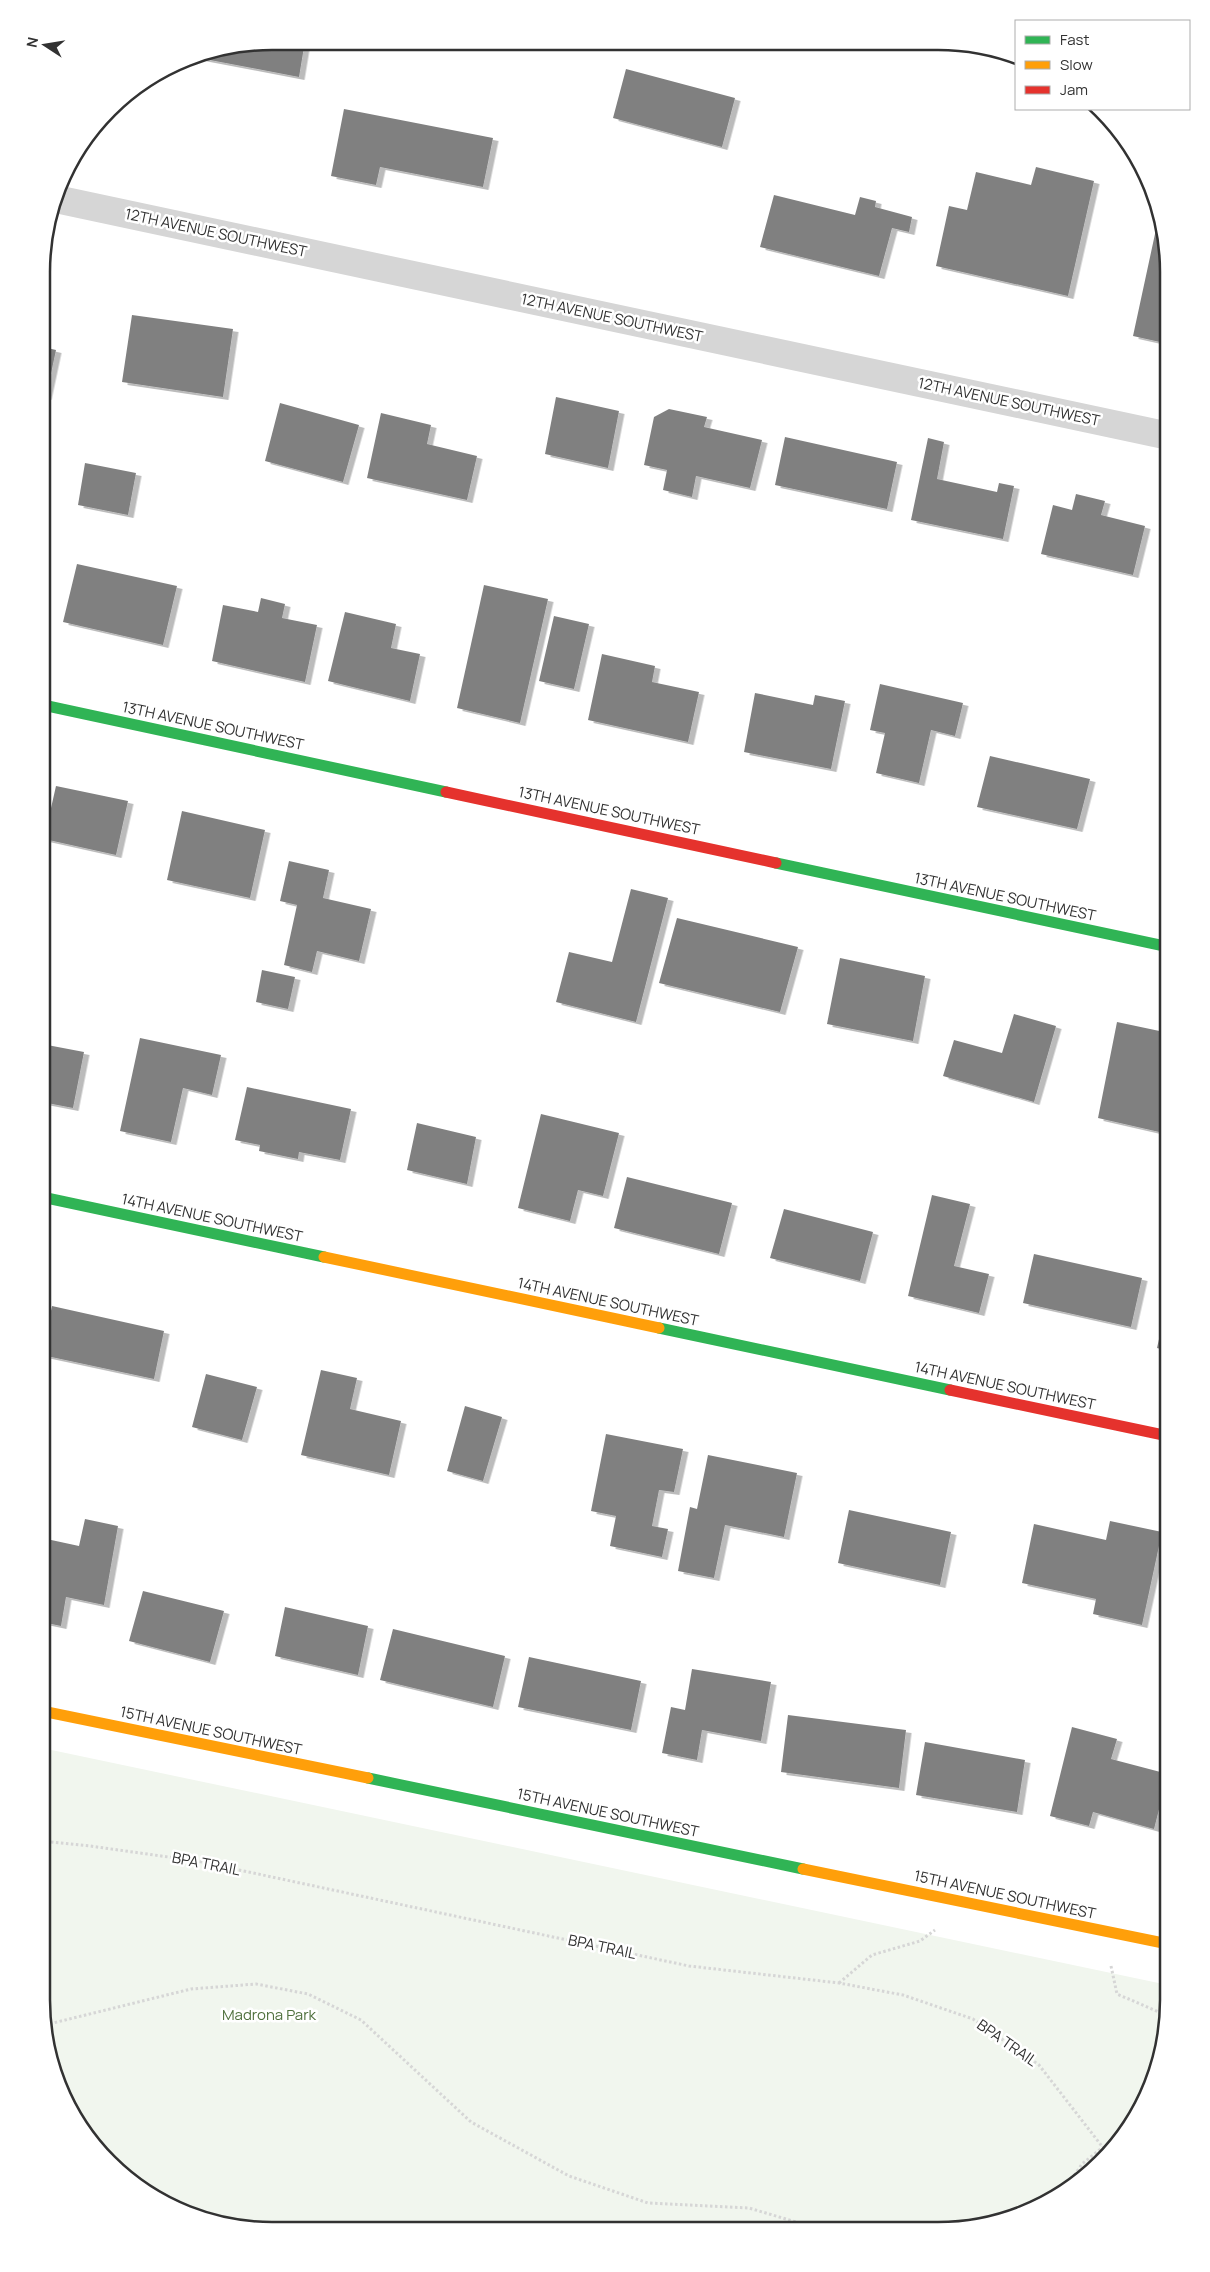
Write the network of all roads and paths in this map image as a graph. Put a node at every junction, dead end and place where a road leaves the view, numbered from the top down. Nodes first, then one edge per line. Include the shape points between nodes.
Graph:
1 (62, 200) edge
2 (1160, 434) edge
3 (50, 707) edge
4 (1160, 945) edge
5 (50, 1199) edge
6 (1160, 1434) edge
7 (50, 1713) edge
8 (50, 1842) edge
9 (968, 1903) junction
10 (1104, 1931) junction
11 (1160, 1942) edge
12 (839, 1983) junction
13 (1160, 2013) edge
14 (51, 2023) edge
15 (1103, 2147) joint
16 (1075, 2174) edge
17 (796, 2222) edge

1 - 2 street, 12TH AVENUE SOUTHWEST
3 - 4 street, 13TH AVENUE SOUTHWEST
5 - 6 street, 14TH AVENUE SOUTHWEST
7 - 9 street, 15TH AVENUE SOUTHWEST
8 - 12 path, BPA TRAIL via 197,1861 689,1966
9 - 10 street, 15TH AVENUE SOUTHWEST
9 - 12 path via 920,1941 872,1955
10 - 11 street, 15TH AVENUE SOUTHWEST
10 - 13 path via 1117,1994
12 - 15 path, BPA TRAIL via 903,1995 974,2020 1039,2065
14 - 17 path via 191,1989 256,1984 308,1994 361,2020 472,2122 569,2176 648,2203 748,2208
15 - 16 path via 1082,2164

